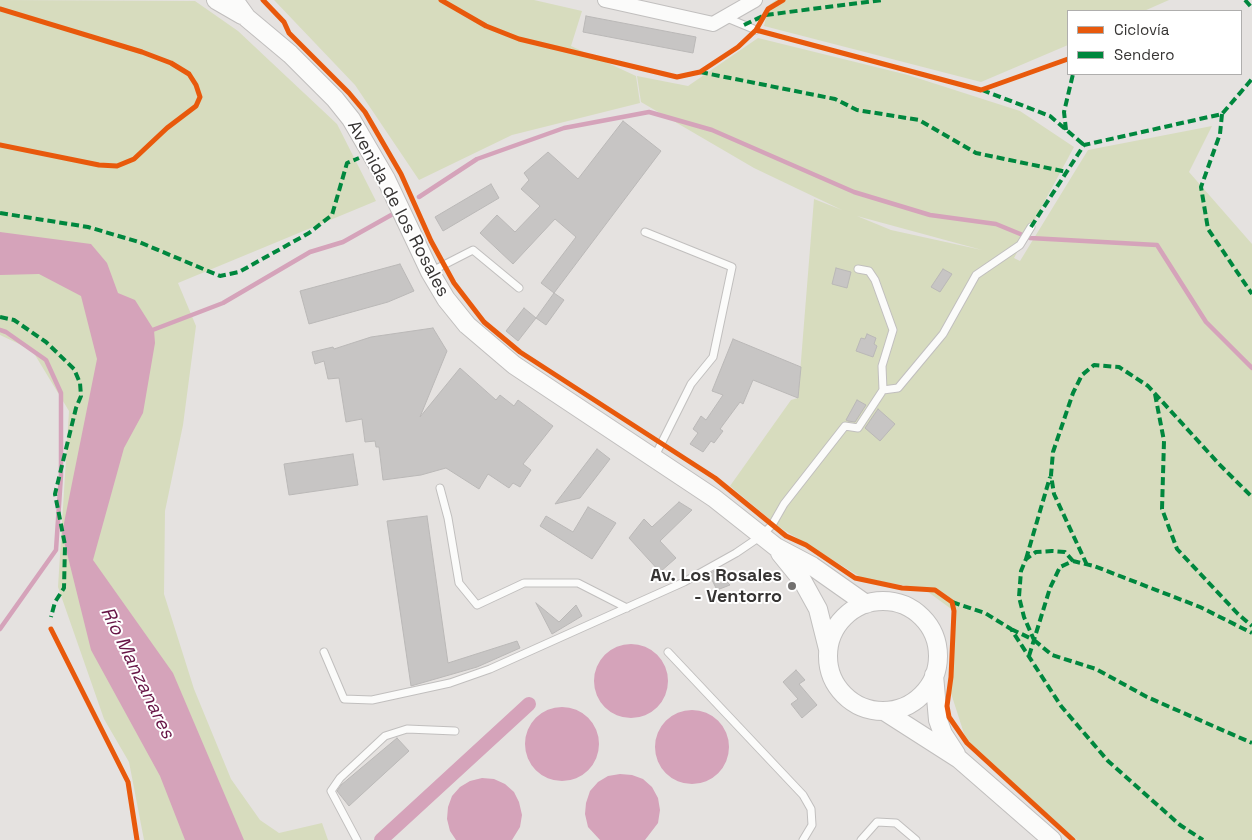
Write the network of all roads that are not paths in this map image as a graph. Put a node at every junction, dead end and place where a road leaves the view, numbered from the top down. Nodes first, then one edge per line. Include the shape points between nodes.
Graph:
1 (216, 0) edge
2 (234, 0) edge
3 (604, 0) edge
4 (755, 0) edge
5 (247, 18) junction
6 (727, 18) junction
7 (756, 30) dead end
8 (1032, 227) dead end
9 (645, 232) dead end
10 (858, 269) dead end
11 (430, 272) junction
12 (519, 288) dead end
13 (883, 390) junction
14 (654, 458) junction
15 (440, 488) dead end
16 (761, 536) junction
17 (776, 547) junction
18 (866, 604) junction
19 (627, 608) junction
20 (828, 650) junction
21 (324, 652) dead end
22 (668, 652) dead end
23 (934, 675) junction
24 (884, 711) junction
25 (455, 731) dead end
26 (960, 758) junction
27 (357, 840) edge
28 (803, 840) edge
29 (861, 840) edge
30 (916, 840) edge
31 (1052, 840) edge

1 - 5 street, Avenida de los Rosales
2 - 5 street, Avenida de los Rosales
3 - 6 street via 713,24
4 - 6 street
5 - 11 street, Avenida de los Rosales via 290,54 351,119 386,179
6 - 7 lane
8 - 13 lane via 1020,245 976,275 943,334 898,388
9 - 14 lane via 732,267 713,357 690,384
10 - 13 lane via 869,271 875,280 893,330 882,366
11 - 12 lane via 473,250
11 - 14 street, Avenida de los Rosales via 467,325 489,345
13 - 16 lane via 858,428 845,426
14 - 16 street, Avenida de los Rosales via 714,498
15 - 19 lane via 459,583 477,605 524,583 578,583
16 - 17 street, Avenida de los Rosales
16 - 19 lane via 684,582
17 - 18 street, Avenida de los Rosales via 812,566
17 - 20 street, Avenida de los Rosales via 802,580 818,609
18 - 20 street via 852,610 840,621
18 - 23 street via 884,601 901,604 916,612 936,641 938,658
19 - 21 lane via 482,672 450,683 372,700 344,699
20 - 24 street via 829,668 836,685 849,699 866,708
22 - 28 lane via 803,796 811,810 812,825
23 - 24 street via 915,701
23 - 26 street via 938,720 943,734
24 - 26 street
25 - 27 lane via 407,729 385,736 340,778 331,791
26 - 31 street
29 - 30 lane via 877,822 896,823

